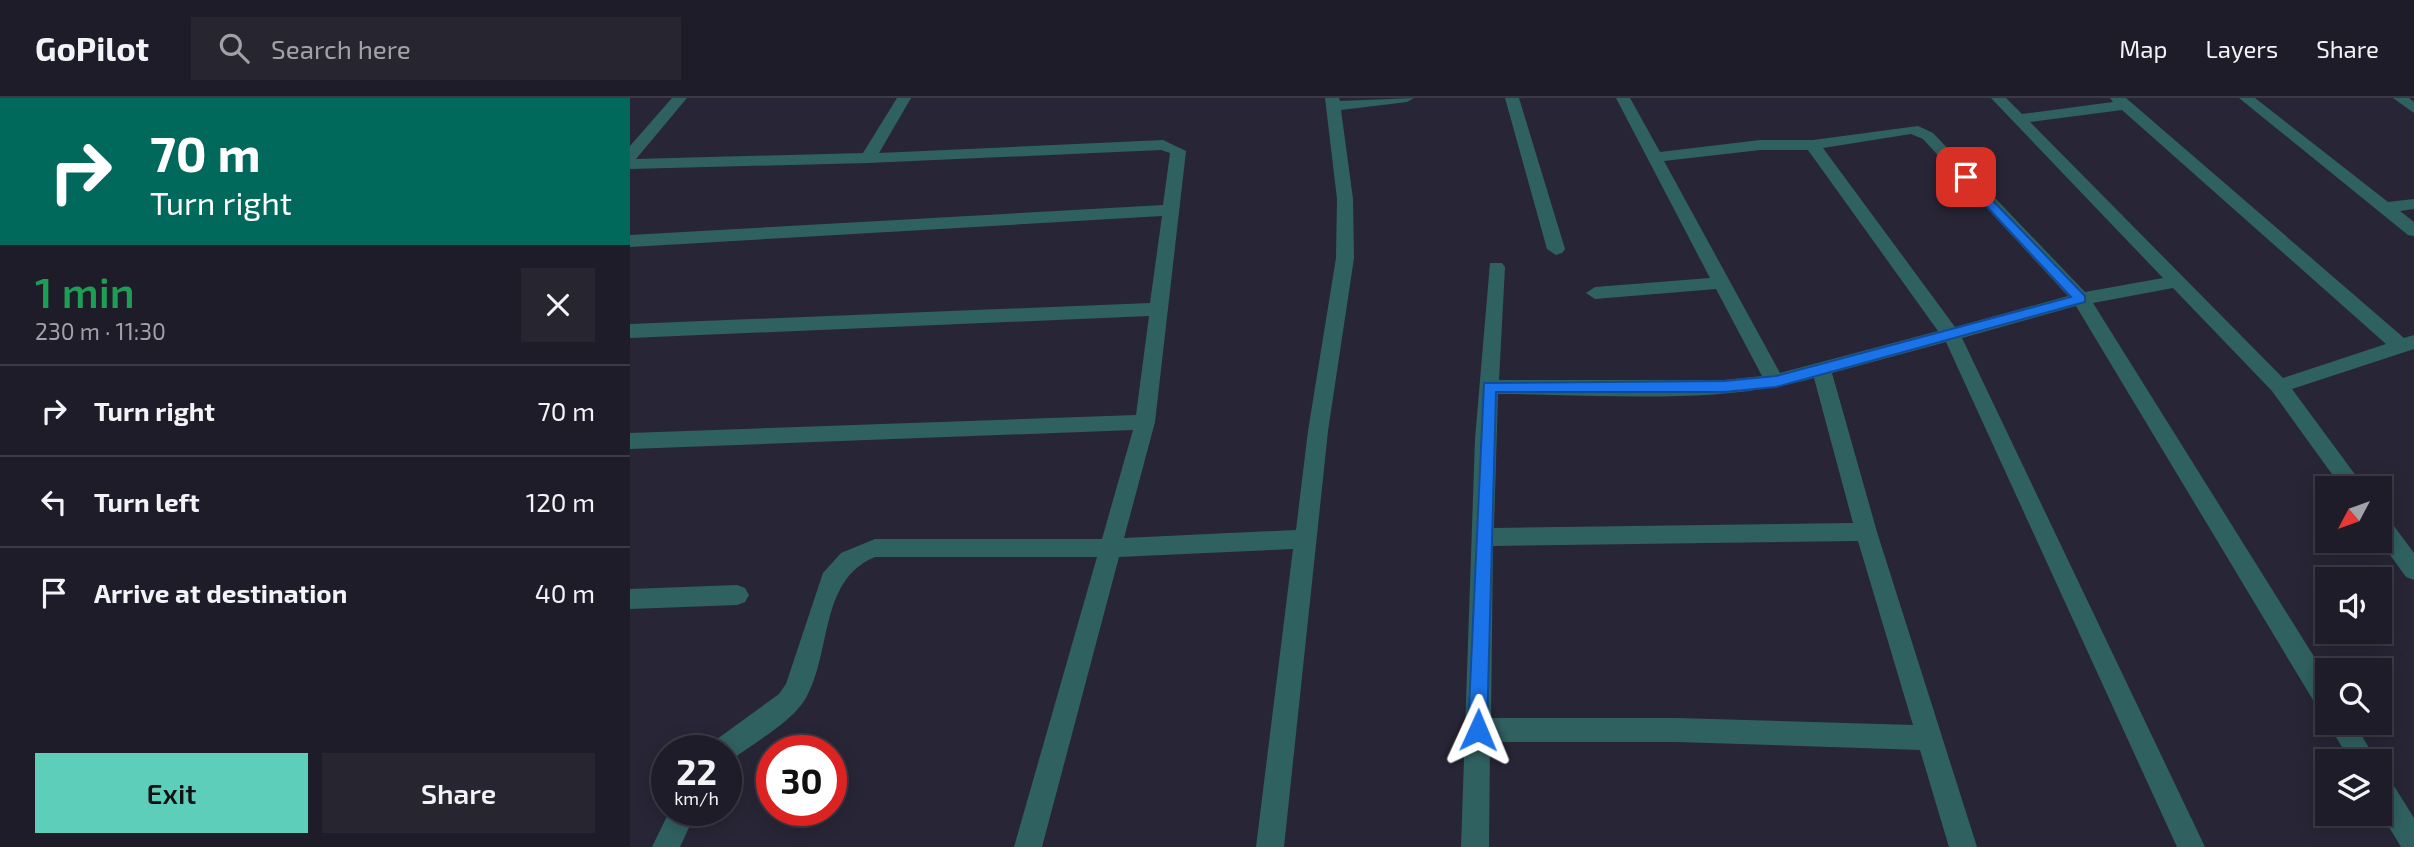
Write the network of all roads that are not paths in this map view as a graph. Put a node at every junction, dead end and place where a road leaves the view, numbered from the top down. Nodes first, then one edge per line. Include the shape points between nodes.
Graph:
1 (680, 98) edge
2 (904, 98) edge
3 (1407, 98) edge
4 (1512, 98) edge
5 (1623, 98) edge
6 (1998, 98) edge
7 (2246, 98) edge
8 (2400, 98) edge
9 (1332, 102) edge
10 (2121, 102) edge
11 (2414, 109) edge
12 (2018, 119) junction
13 (1813, 145) junction
14 (630, 156) edge
15 (1655, 157) junction
16 (868, 158) junction
17 (630, 164) edge
18 (2414, 205) edge
19 (2385, 208) junction
20 (1171, 210) junction
21 (2414, 231) edge
22 (630, 241) edge
23 (1556, 249) dead end
24 (1496, 267) dead end
25 (2177, 281) junction
26 (1722, 283) junction
27 (1595, 293) dead end
28 (2081, 299) junction
29 (1161, 309) junction
30 (630, 331) edge
31 (1952, 336) junction
32 (2407, 343) edge
33 (1822, 371) junction
34 (1776, 382) junction
35 (2279, 386) junction
36 (1489, 387) junction
37 (1145, 422) junction
38 (630, 441) edge
39 (2345, 476) edge
40 (1866, 532) junction
41 (1483, 537) junction
42 (1306, 539) junction
43 (2392, 540) edge
44 (1112, 548) junction
45 (2414, 570) edge
46 (737, 595) dead end
47 (630, 599) edge
48 (2315, 681) edge
49 (1478, 730) junction
50 (742, 736) edge
51 (1932, 738) junction
52 (2392, 807) edge
53 (676, 826) edge
54 (2414, 843) edge
55 (666, 847) edge
56 (1028, 847) edge
57 (1270, 847) edge
58 (1475, 847) edge
59 (1964, 847) edge
60 (2191, 847) edge

1 - 14 street
2 - 16 street
3 - 9 street
4 - 23 street
5 - 15 street
6 - 12 street
7 - 19 street
8 - 11 street
9 - 42 street via 1347,229
10 - 12 street
10 - 32 street
12 - 25 street
13 - 15 street via 1750,146
13 - 28 street via 1921,131
13 - 31 street
15 - 26 street
16 - 17 street
16 - 20 street via 1163,145 1178,151
18 - 19 street
19 - 21 street
20 - 22 street
20 - 29 street
24 - 36 street
25 - 28 street
25 - 35 street
26 - 27 street
26 - 34 street
28 - 31 street
28 - 48 street
29 - 30 street
29 - 37 street
31 - 33 street
31 - 60 street
32 - 35 street
33 - 34 street
33 - 40 street
34 - 36 street via 1724,387
35 - 39 street
36 - 41 street
37 - 38 street
37 - 44 street
40 - 41 street
40 - 51 street
41 - 49 street
42 - 44 street
42 - 57 street
43 - 45 street
44 - 50 street via 874,548 856,555 840,565 831,580 797,690
44 - 56 street
46 - 47 street
49 - 51 street via 1678,730
49 - 58 street
51 - 59 street
52 - 54 street
53 - 55 street

